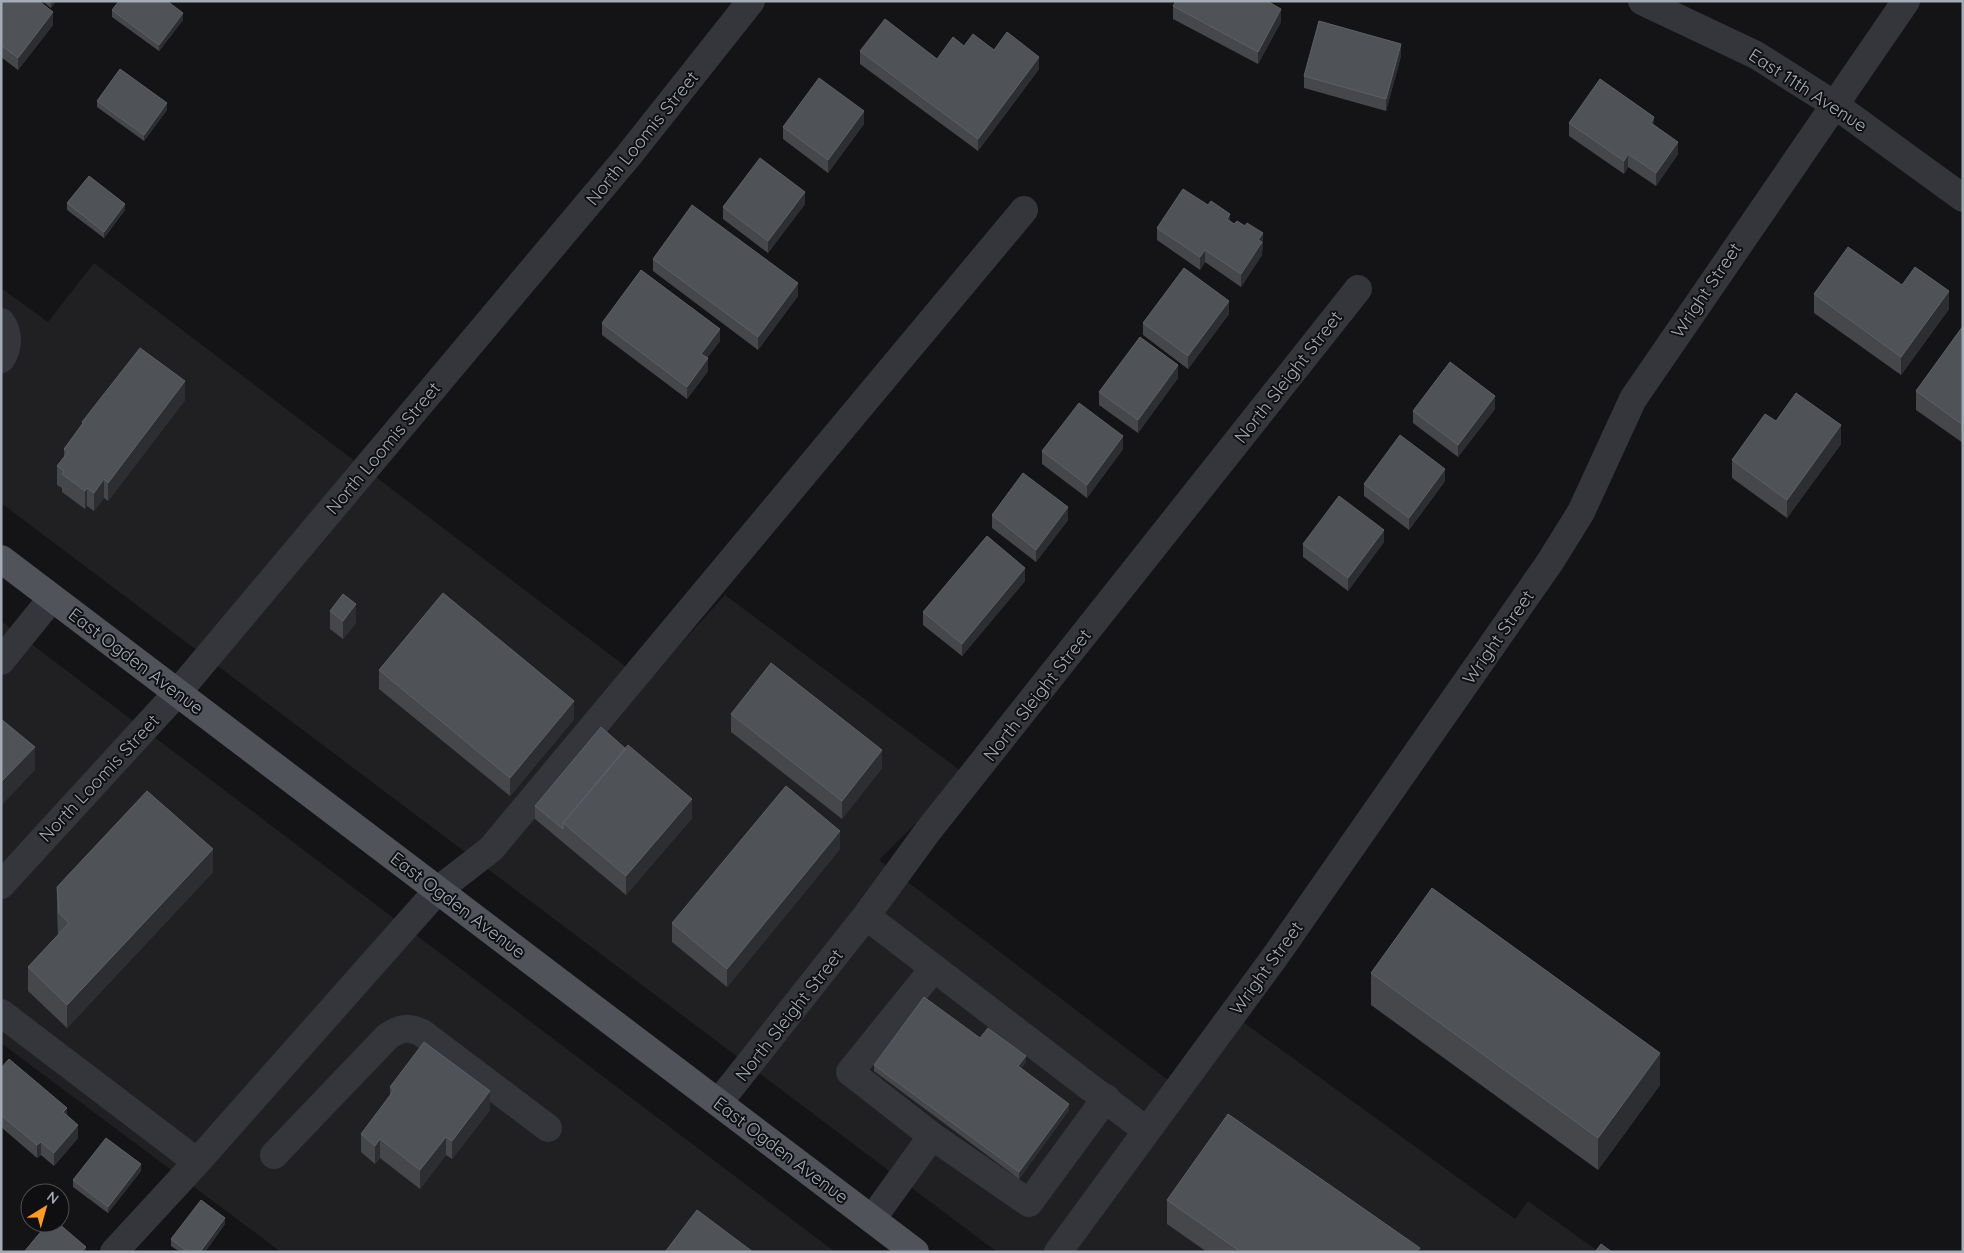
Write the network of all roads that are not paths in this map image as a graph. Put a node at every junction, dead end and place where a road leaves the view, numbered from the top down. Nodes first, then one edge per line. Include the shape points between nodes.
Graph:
1 (751, 1) edge
2 (1642, 1) edge
3 (1906, 1) edge
4 (1835, 105) junction
5 (1963, 198) edge
6 (1024, 210) dead end
7 (1358, 290) dead end
8 (1, 322) edge
9 (1, 358) edge
10 (1, 559) edge
11 (52, 598) junction
12 (1, 661) edge
13 (178, 692) junction
14 (1, 885) edge
15 (438, 890) junction
16 (866, 916) junction
17 (934, 968) junction
18 (1, 1013) edge
19 (1106, 1098) junction
20 (719, 1102) junction
21 (548, 1128) dead end
22 (1147, 1131) junction
23 (932, 1136) junction
24 (274, 1155) dead end
25 (197, 1162) junction
26 (872, 1219) junction
27 (114, 1252) edge
28 (915, 1252) edge
29 (1058, 1252) edge

1 - 13 street, North Loomis Street via 629,155
2 - 4 street, East 11th Avenue via 1756,54
3 - 4 street, Wright Street
4 - 5 street, East 11th Avenue
4 - 22 street, Wright Street via 1633,398 1581,512 1550,562 1274,958
6 - 15 street via 492,849
7 - 16 street, North Sleight Street via 928,831
8 - 9 street via 6,328 7,342
10 - 11 main road, East Ogden Avenue
11 - 12 street
11 - 13 main road, East Ogden Avenue
13 - 14 street, North Loomis Street
13 - 15 main road, East Ogden Avenue
15 - 20 main road, East Ogden Avenue
15 - 25 street
16 - 17 street
16 - 20 street, North Sleight Street
17 - 19 street
17 - 23 street via 850,1072
18 - 25 street
19 - 22 street
19 - 23 street via 1029,1203
20 - 26 main road, East Ogden Avenue
21 - 24 street via 422,1033 410,1028 397,1029
22 - 29 street, Wright Street
23 - 26 street
25 - 27 street
26 - 28 main road, East Ogden Avenue

